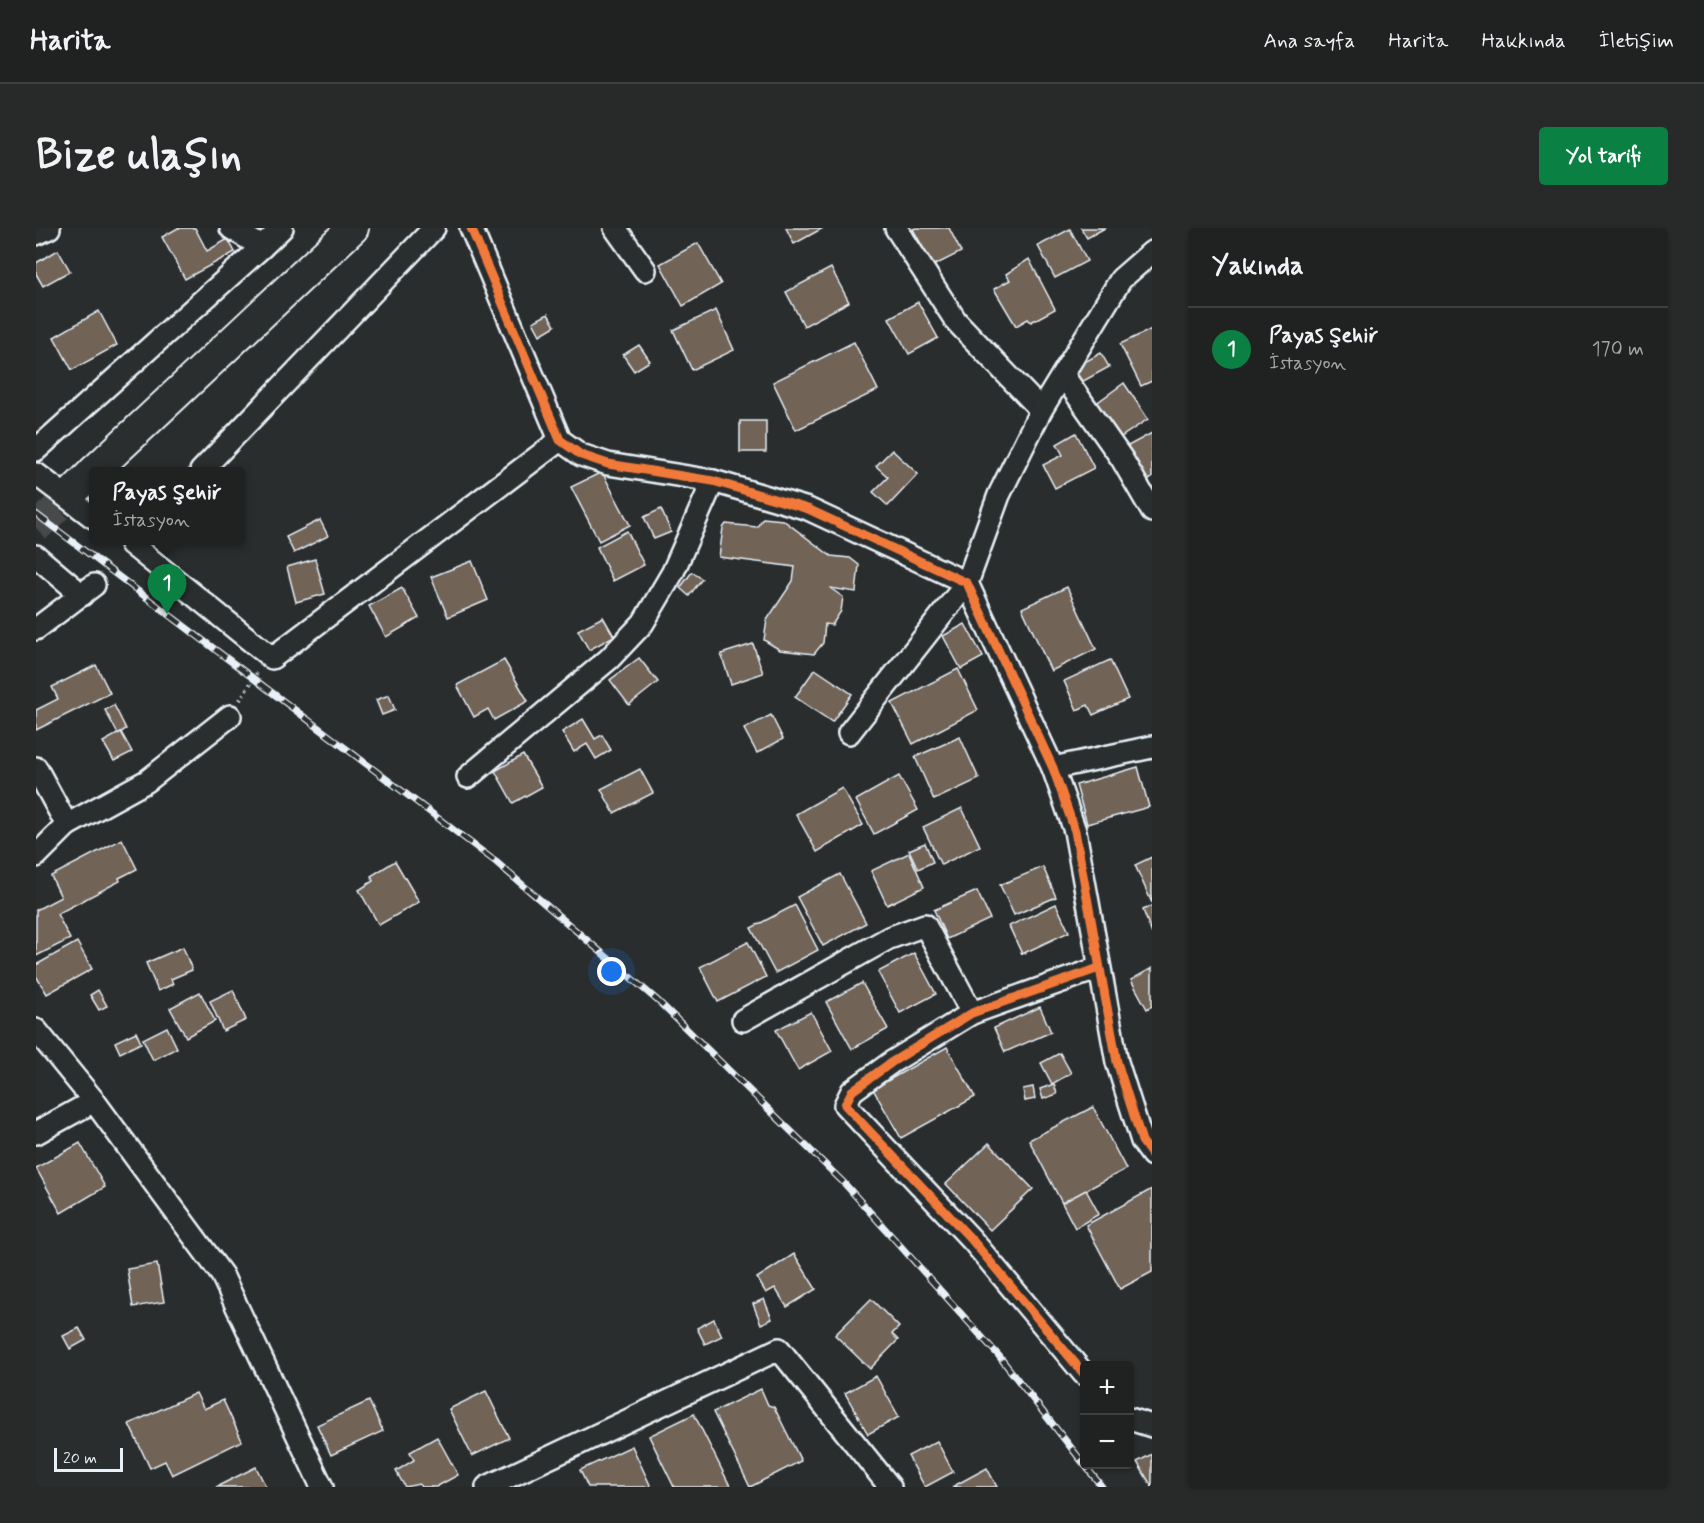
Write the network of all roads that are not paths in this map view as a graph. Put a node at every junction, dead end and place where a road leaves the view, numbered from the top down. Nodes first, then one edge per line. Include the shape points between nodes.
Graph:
1 (49, 228) edge
2 (231, 228) edge
3 (282, 228) edge
4 (353, 228) edge
5 (434, 228) edge
6 (471, 228) edge
7 (615, 228) edge
8 (896, 228) edge
9 (36, 234) edge
10 (261, 246) junction
11 (1152, 252) edge
12 (645, 270) dead end
13 (1063, 375) junction
14 (1041, 410) junction
15 (560, 440) junction
16 (36, 450) edge
17 (99, 467) edge
18 (205, 467) edge
19 (36, 474) edge
20 (713, 481) junction
21 (1152, 511) edge
22 (89, 513) edge
23 (135, 545) edge
24 (36, 556) edge
25 (967, 583) junction
26 (36, 630) edge
27 (230, 716) road end
28 (849, 733) dead end
29 (1152, 747) edge
30 (36, 768) edge
31 (1053, 768) junction
32 (468, 777) dead end
33 (67, 825) junction
34 (36, 856) edge
35 (1099, 968) junction
36 (972, 1013) junction
37 (743, 1020) dead end
38 (36, 1030) edge
39 (94, 1101) junction
40 (36, 1133) edge
41 (1152, 1155) edge
42 (1080, 1369) edge
43 (1134, 1420) edge
44 (1152, 1426) edge
45 (322, 1487) edge
46 (487, 1487) edge
47 (890, 1487) edge

1 - 9 street
2 - 10 street
3 - 10 street
4 - 17 main road
5 - 18 street
6 - 15 street
7 - 12 street
8 - 14 street via 956,321
10 - 16 street
11 - 13 street via 1121,279
13 - 14 street
13 - 21 street via 1122,459
14 - 25 street via 999,495
15 - 20 street via 581,455 608,464
15 - 23 street via 272,658
19 - 22 street
20 - 25 street via 808,509
20 - 32 street via 673,572 643,623 609,659
24 - 26 street via 88,590
25 - 28 street
25 - 31 street
27 - 33 street via 147,781
29 - 31 street
30 - 33 street
31 - 35 street via 1075,831
33 - 34 street
35 - 36 street
35 - 41 street via 1117,1062 1143,1141
36 - 37 street via 925,925 890,938
36 - 42 street via 892,1062 852,1091 845,1105 972,1240
38 - 39 street
39 - 40 street
39 - 45 street via 222,1275
43 - 44 street
46 - 47 street via 779,1349

